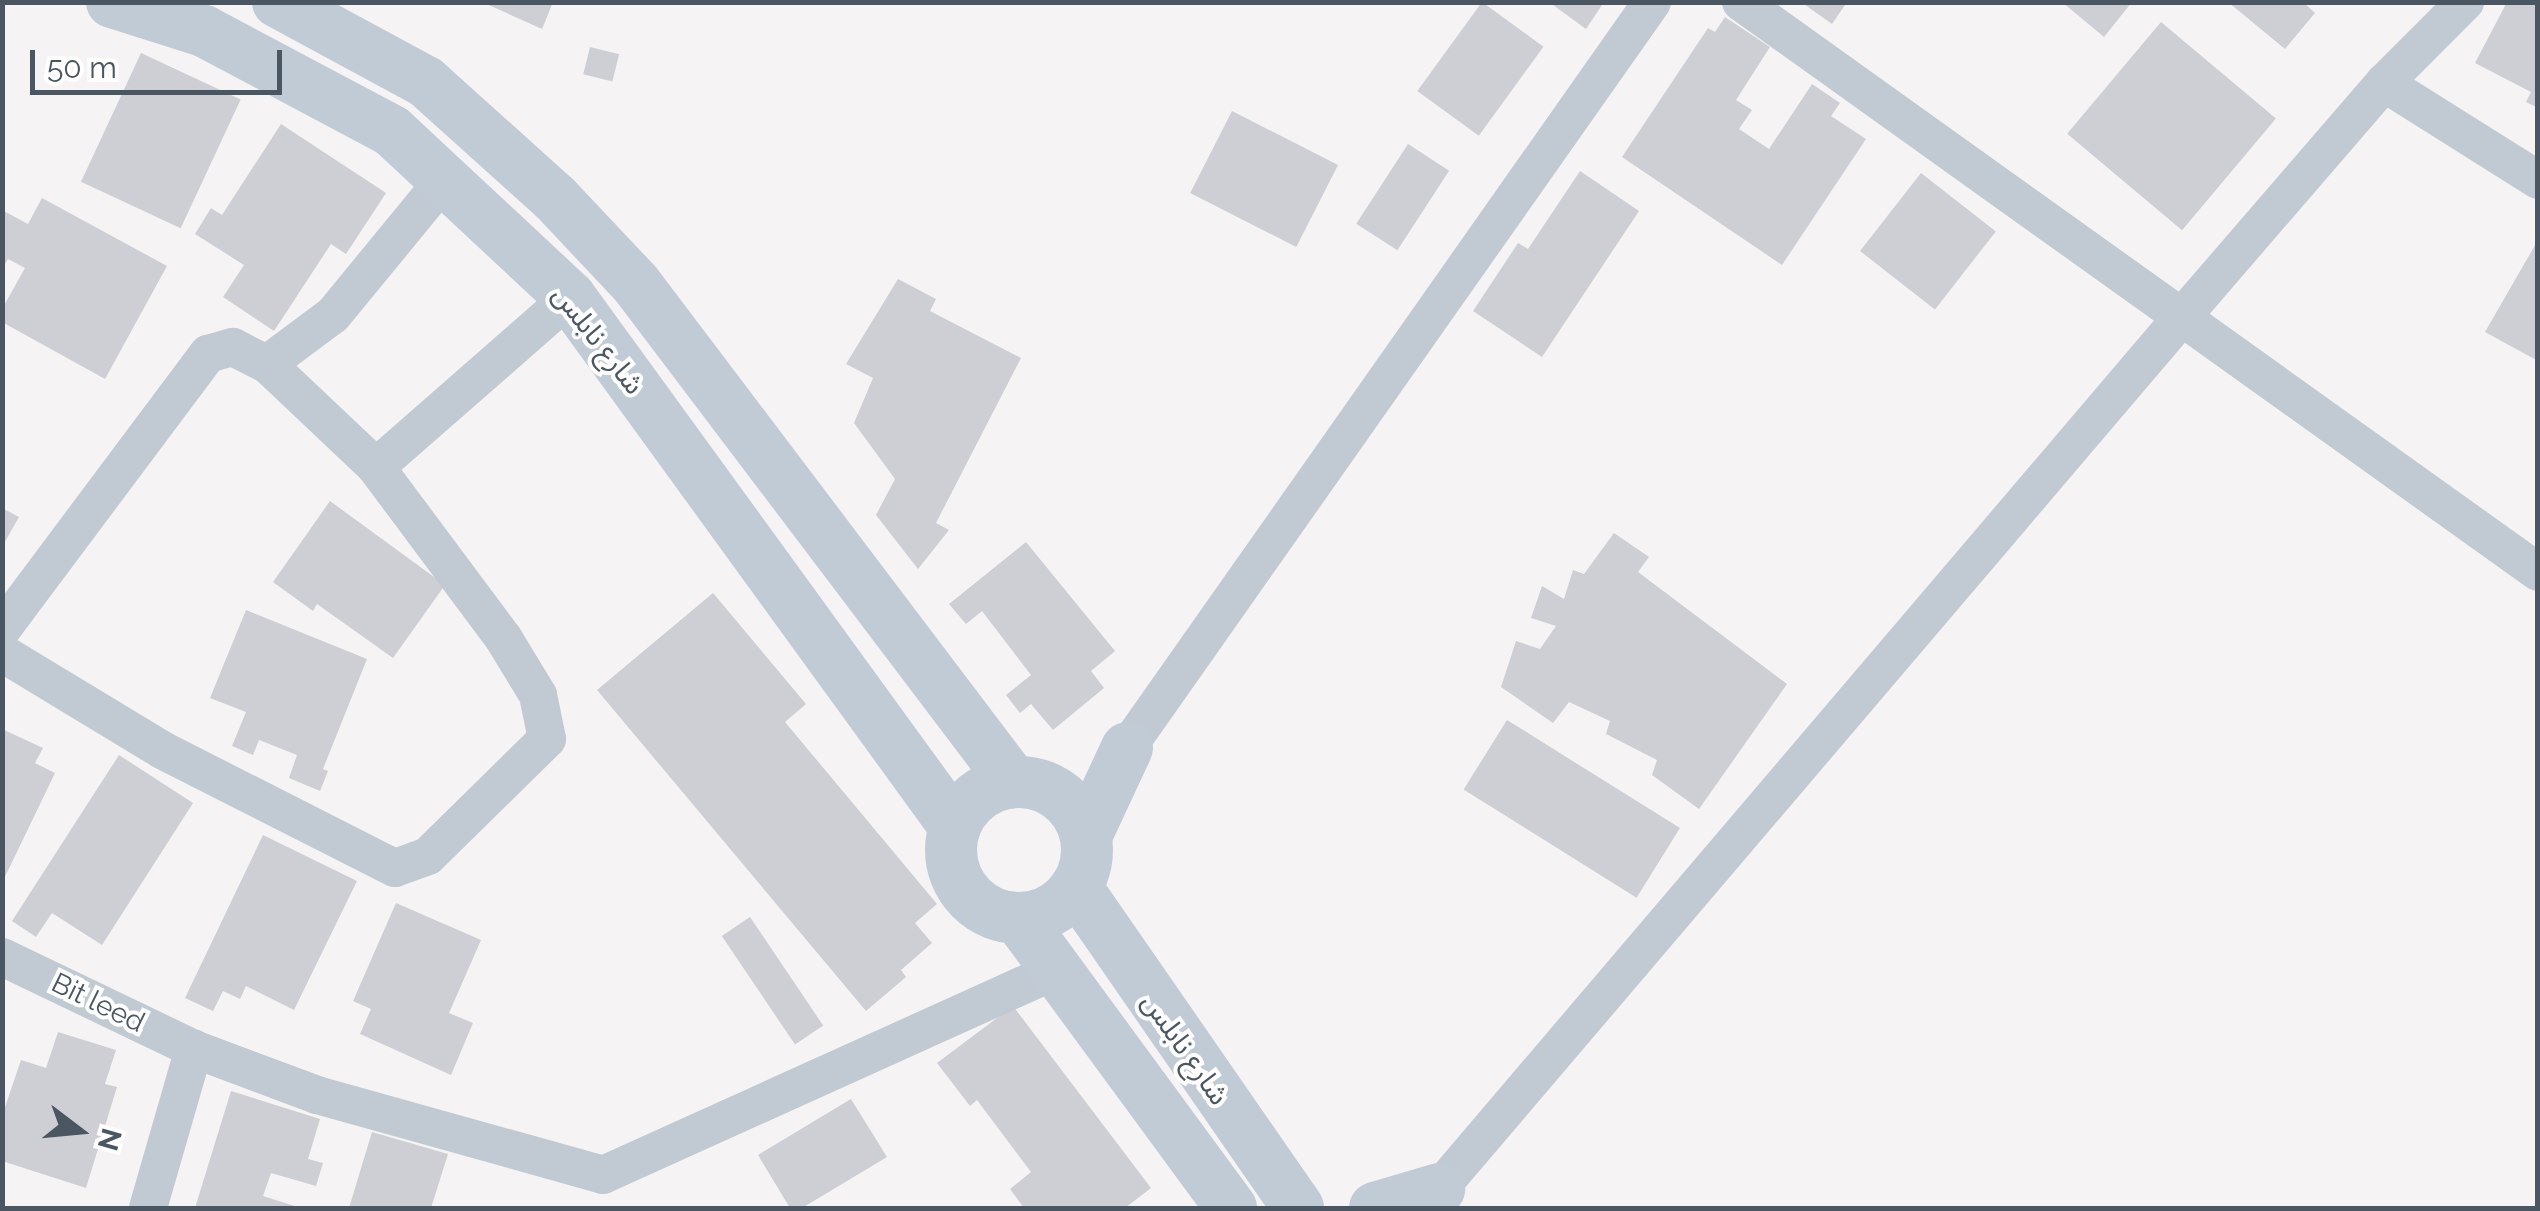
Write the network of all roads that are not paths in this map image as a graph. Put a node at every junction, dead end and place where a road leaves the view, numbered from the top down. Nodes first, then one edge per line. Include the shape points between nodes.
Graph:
1 (112, 2) edge
2 (278, 2) edge
3 (1652, 2) edge
4 (1740, 2) edge
5 (2465, 2) edge
6 (2384, 83) junction
7 (444, 180) junction
8 (2538, 180) edge
9 (570, 297) junction
10 (2180, 318) junction
11 (266, 364) junction
12 (376, 468) junction
13 (2538, 572) edge
14 (2, 629) edge
15 (2, 653) edge
16 (1127, 748) junction
17 (1028, 784) junction
18 (955, 827) junction
19 (1086, 836) junction
20 (1076, 887) junction
21 (1019, 918) junction
22 (2, 957) edge
23 (1060, 968) junction
24 (194, 1049) junction
25 (601, 1192) edge
26 (1435, 1199) edge
27 (1308, 1207) edge
28 (148, 1208) edge
29 (1231, 1208) edge
30 (1375, 1208) edge

1 - 7 main road, شارع نابلس via 204,30 392,131
2 - 17 main road via 426,82 555,198 636,284
3 - 16 street
4 - 10 street
5 - 6 street
6 - 8 street
6 - 10 street
7 - 9 main road, شارع نابلس
7 - 11 street via 333,316
9 - 12 street
9 - 18 main road, شارع نابلس
10 - 13 street
10 - 26 street
11 - 12 street
11 - 14 street via 233,347 208,354
12 - 15 street via 504,638 538,695 547,738 428,856 394,868 162,750
16 - 17 main road
16 - 19 main road
17 - 18 main road via 978,796
17 - 19 main road via 1070,806
18 - 21 main road via 951,848 963,890 997,915
19 - 20 main road
20 - 21 main road via 1052,910
20 - 27 main road, شارع نابلس
21 - 23 main road, شارع نابلس
22 - 24 street, Bit leed
23 - 25 street
23 - 29 main road, شارع نابلس
24 - 25 street, Bit leed
24 - 28 street
26 - 30 main road

